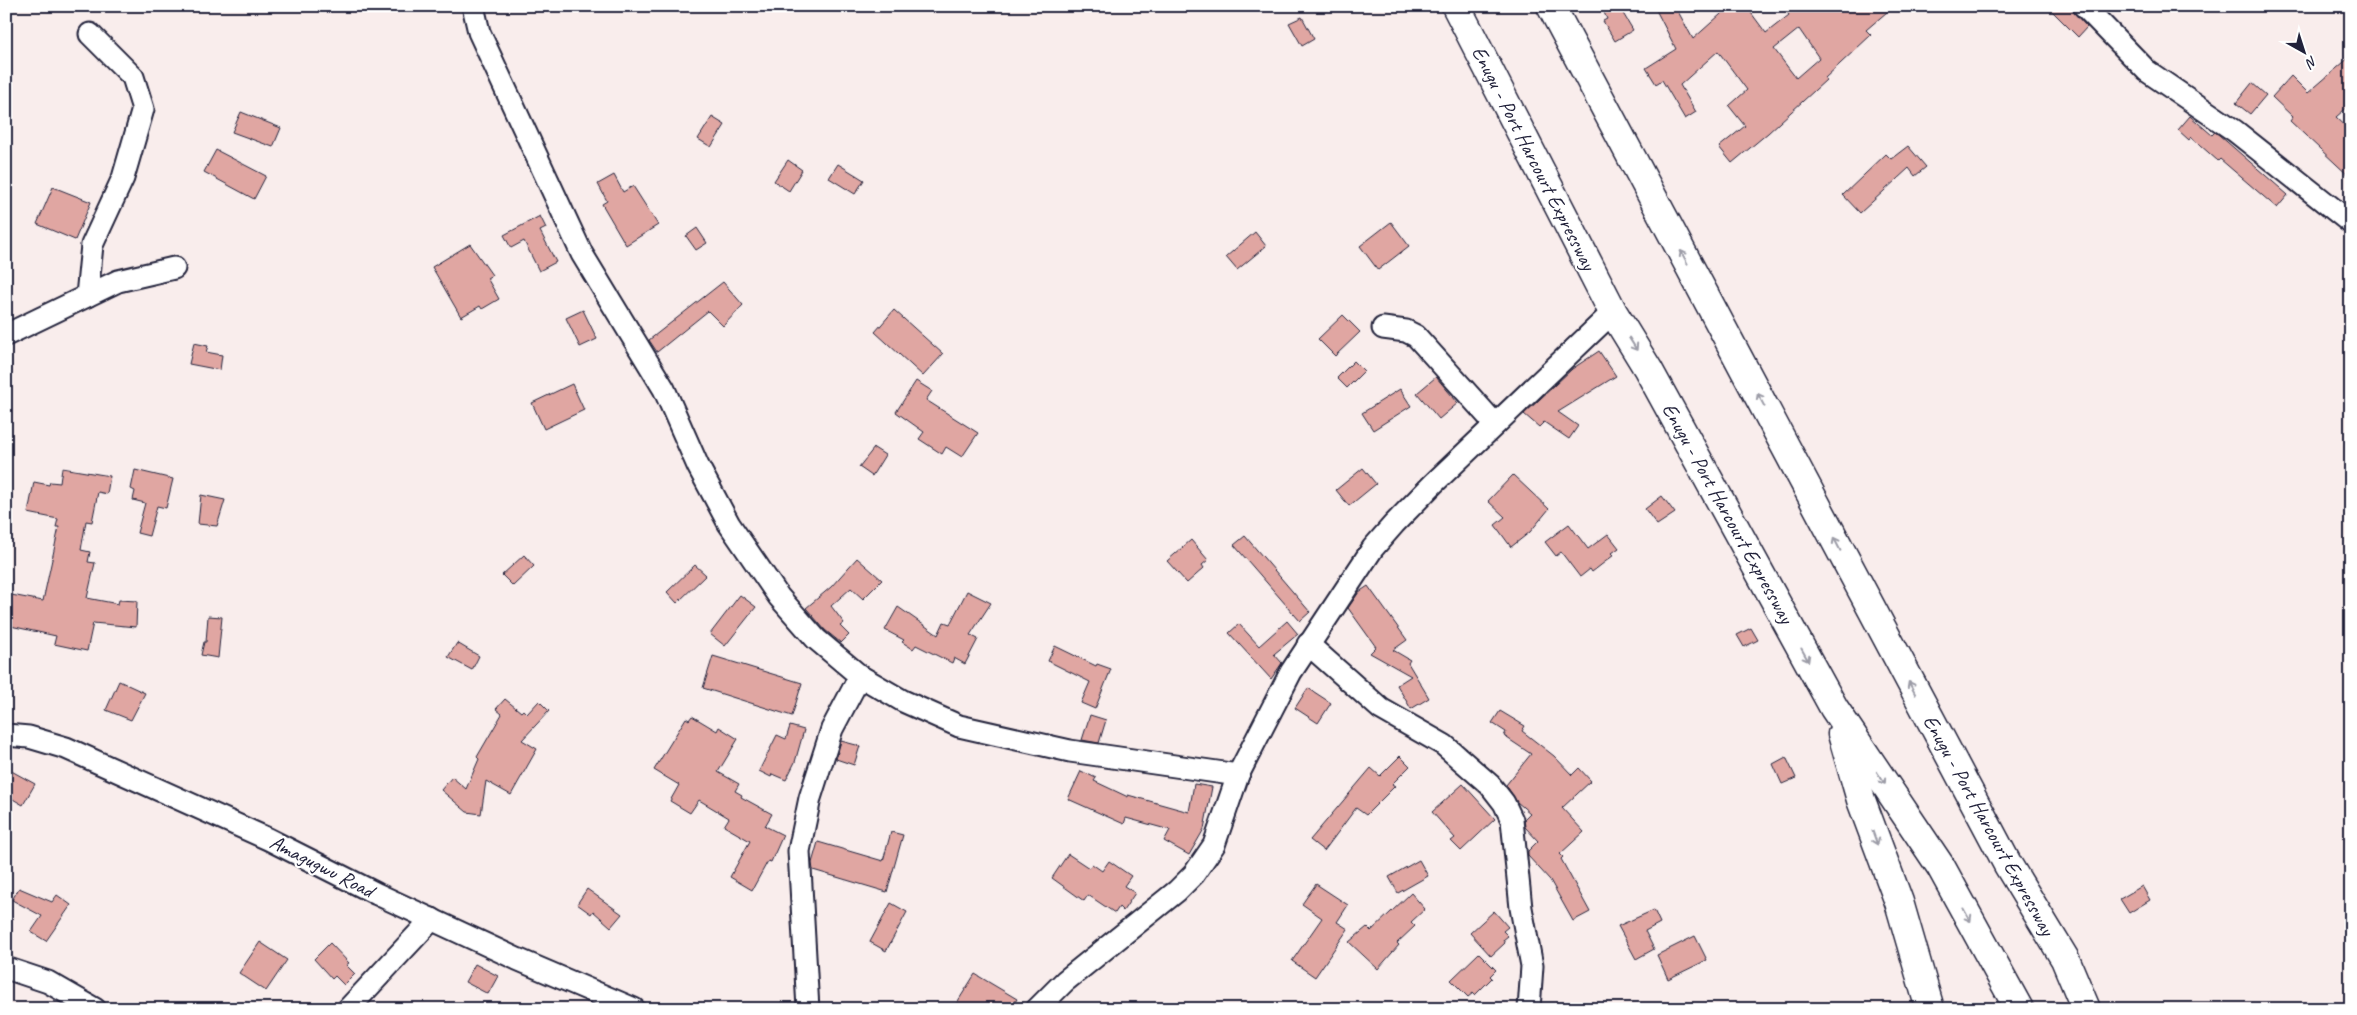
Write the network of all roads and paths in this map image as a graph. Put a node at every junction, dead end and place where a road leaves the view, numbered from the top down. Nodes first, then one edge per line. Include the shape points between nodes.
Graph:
1 (474, 6) edge
2 (1456, 6) edge
3 (1550, 6) edge
4 (2084, 6) edge
5 (90, 34) dead end
6 (2351, 223) edge
7 (174, 268) dead end
8 (87, 296) junction
9 (1613, 312) junction
10 (1383, 328) dead end
11 (6, 335) edge
12 (1495, 424) junction
13 (1308, 644) junction
14 (860, 676) junction
15 (1834, 708) junction
16 (6, 735) edge
17 (1238, 775) junction
18 (432, 919) junction
19 (2065, 959) junction
20 (6, 968) edge
21 (95, 1009) edge
22 (348, 1009) edge
23 (634, 1009) edge
24 (808, 1009) edge
25 (1037, 1009) edge
26 (1529, 1009) edge
27 (1930, 1009) edge
28 (2019, 1009) edge
29 (2086, 1009) edge
30 (2106, 1009) edge

1 - 14 street via 479,32 582,254 664,389 698,466 729,524 779,597 816,639
2 - 9 highway, Enugu - Port Harcourt Expressway
19 -> 3 highway, Enugu - Port Harcourt Expressway via 2008,865
4 - 6 street via 2147,71 2235,131
5 - 8 street via 133,77 143,109 123,178 92,245
7 - 8 street via 118,281
8 - 11 street
9 - 12 street
9 -> 15 highway, Enugu - Port Harcourt Expressway via 1648,369
10 - 12 street via 1416,336
12 - 13 street via 1389,530
13 - 17 street
13 - 26 street via 1381,709 1444,745 1490,785 1504,803 1512,820 1521,908 1532,966
14 - 17 street via 903,701 959,726 1070,751
14 - 24 street via 832,729 810,798 799,851
15 -> 27 highway via 1861,800 1899,902
15 -> 28 highway, Enugu - Port Harcourt Expressway via 1941,867
16 - 18 street, Amagugwu Road via 29,737 66,748 268,838
17 - 25 street via 1214,846 1194,874 1065,981
18 - 22 street
18 - 23 street, Amagugwu Road
19 - 29 highway, Enugu - Port Harcourt Expressway
19 - 30 highway
20 - 21 street via 48,982

